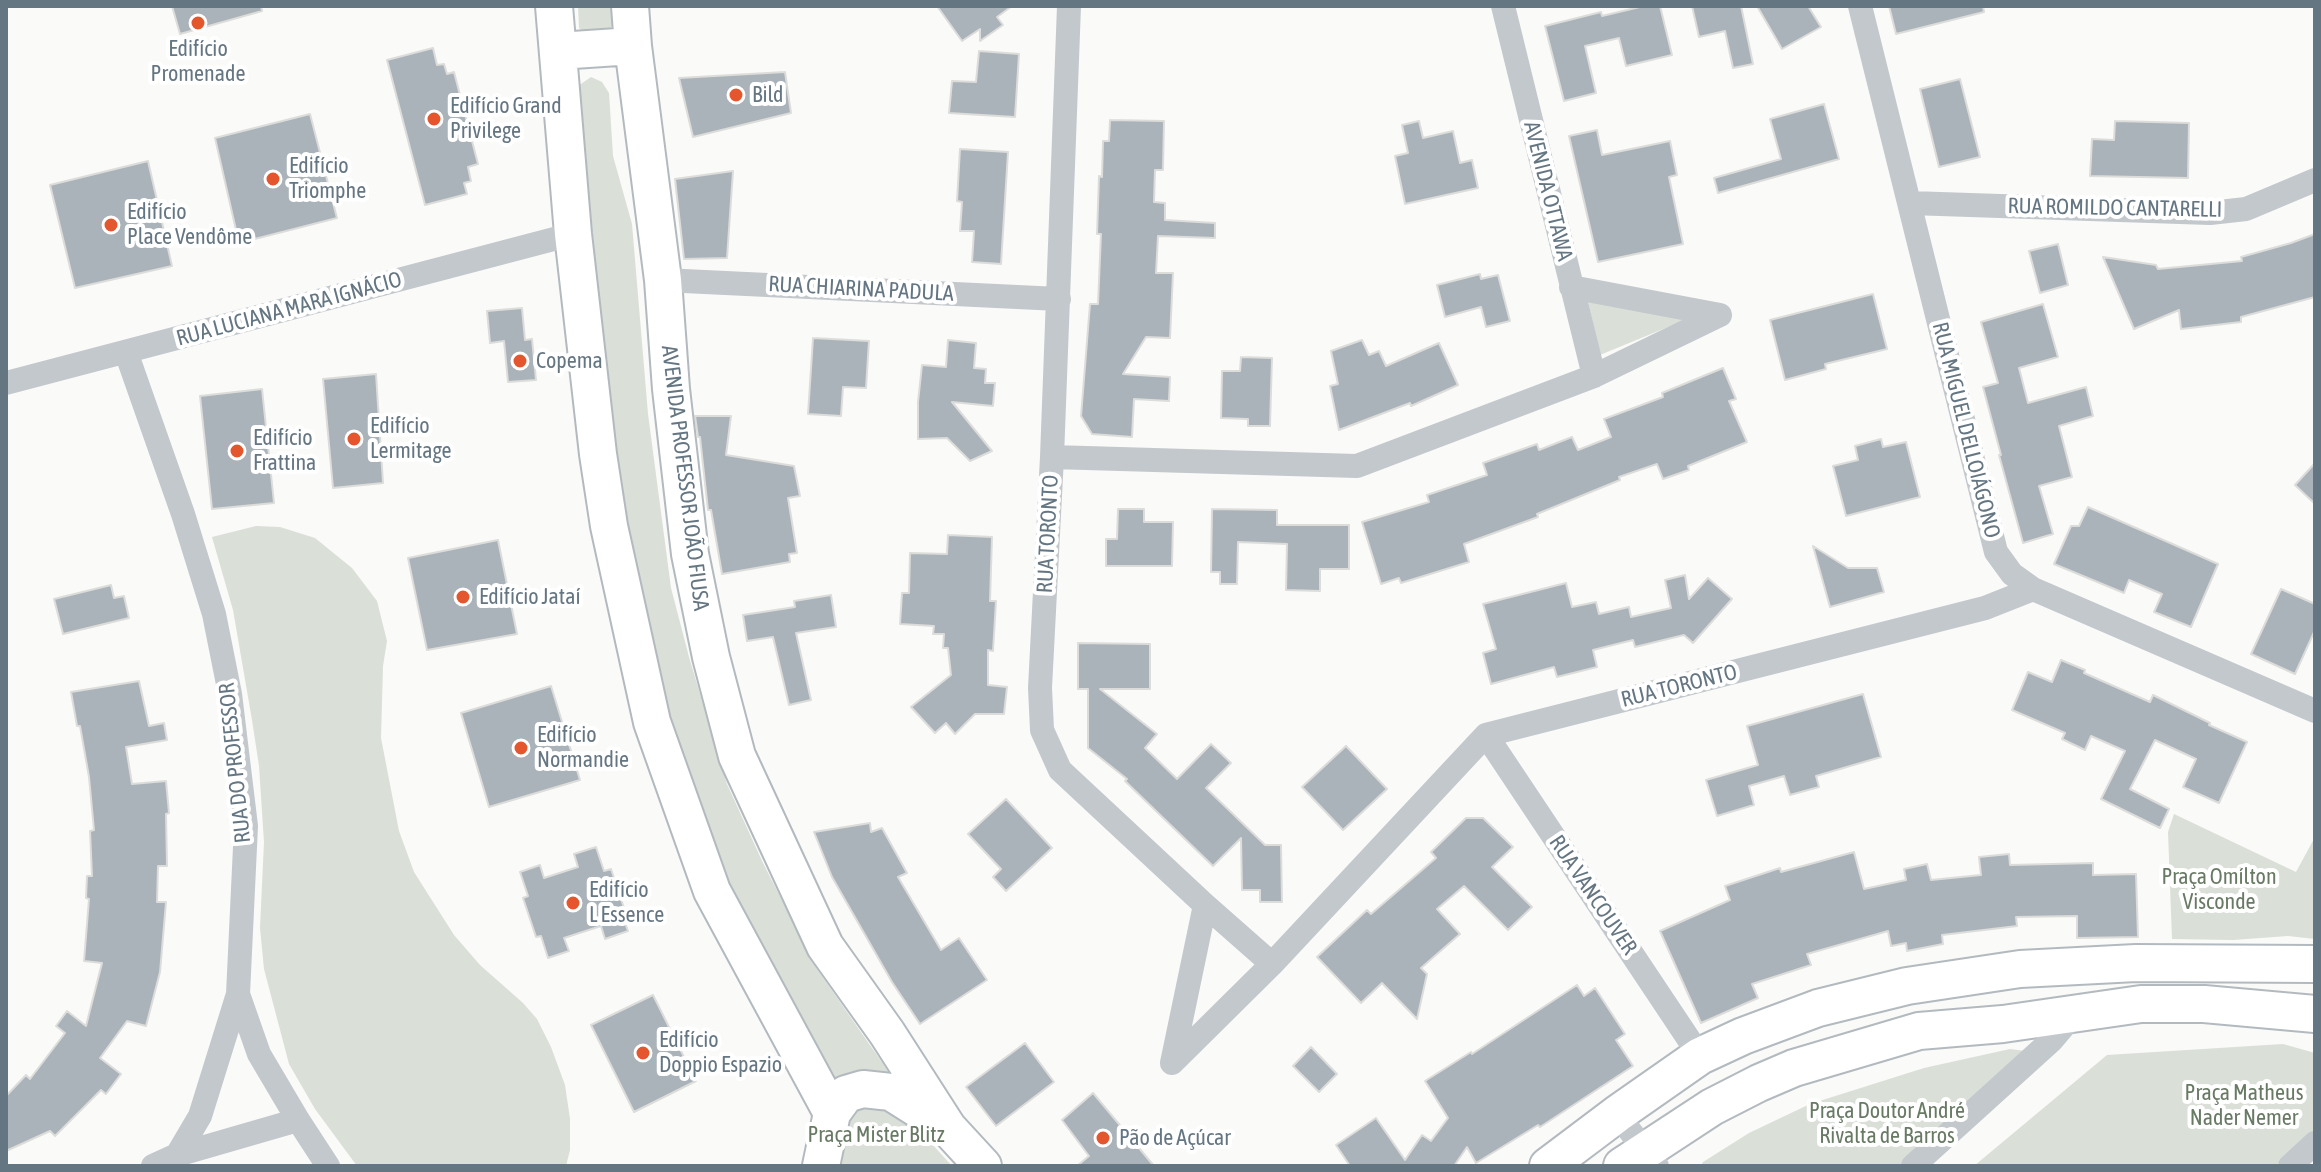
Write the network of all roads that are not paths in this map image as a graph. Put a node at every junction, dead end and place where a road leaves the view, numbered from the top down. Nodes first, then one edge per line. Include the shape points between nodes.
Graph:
1 (554, 6) edge
2 (630, 6) edge
3 (1069, 6) edge
4 (1503, 6) edge
5 (1860, 6) edge
6 (633, 46) junction
7 (558, 51) junction
8 (2315, 180) edge
9 (1910, 203) junction
10 (573, 234) junction
11 (663, 280) junction
12 (1571, 287) junction
13 (1059, 299) junction
14 (126, 352) junction
15 (1594, 376) junction
16 (6, 383) edge
17 (1052, 457) junction
18 (2033, 589) junction
19 (2315, 711) edge
20 (1486, 735) junction
21 (1205, 905) junction
22 (1272, 964) junction
23 (2315, 964) edge
24 (1907, 986) junction
25 (238, 994) junction
26 (2074, 1014) junction
27 (2315, 1014) edge
28 (1919, 1031) junction
29 (259, 1054) junction
30 (1700, 1056) junction
31 (217, 1061) junction
32 (832, 1113) junction
33 (1617, 1114) junction
34 (200, 1116) junction
35 (298, 1120) junction
36 (948, 1128) junction
37 (232, 1140) junction
38 (2315, 1143) edge
39 (177, 1155) junction
40 (1641, 1161) edge
41 (153, 1166) edge
42 (328, 1166) edge
43 (821, 1166) edge
44 (983, 1166) edge
45 (1548, 1166) edge
46 (1913, 1166) edge
47 (2290, 1166) edge

1 - 7 main road
2 - 6 main road, AVENIDA PROFESSOR JOÃO FIUSA
3 - 13 street, RUA TORONTO
4 - 12 street, AVENIDA OTTAWA
5 - 9 street, RUA MIGUEL DELLOIÁGONO
6 - 7 main road
6 - 11 main road, AVENIDA PROFESSOR JOÃO FIUSA
7 - 10 main road
8 - 9 street, RUA ROMILDO CANTARELLI via 2246,209 2210,213
9 - 18 street, RUA MIGUEL DELLOIÁGONO via 1996,552 2012,574
10 - 14 street, RUA LUCIANA MARA IGNÁCIO
10 - 32 main road via 609,526 652,722 712,891
11 - 13 street, RUA CHIARINA PADULA
11 - 36 main road, AVENIDA PROFESSOR JOÃO FIUSA via 690,554 737,756 825,946
12 - 15 street, AVENIDA OTTAWA
12 - 15 street via 1720,315
13 - 17 street, RUA TORONTO
14 - 16 street, RUA LUCIANA MARA IGNÁCIO
14 - 25 street, RUA DO PROFESSOR via 214,614 230,694 246,826
15 - 17 street via 1357,466
17 - 21 street, RUA TORONTO via 1042,730 1060,770
18 - 19 street, RUA MIGUEL DELLOIÁGONO
18 - 20 street, RUA TORONTO via 1985,608
20 - 22 street
20 - 30 street, RUA VANCOUVER
21 - 22 street, RUA TORONTO
21 - 22 street via 1172,1063
23 - 24 main road via 2136,963 2020,969
24 - 28 main road
24 - 30 main road via 1818,1008
25 - 29 street, RUA DO PROFESSOR
25 - 31 street
26 - 27 main road via 2141,1004
26 - 28 main road
26 - 46 street
28 - 40 main road via 1782,1073 1712,1107
29 - 31 street
29 - 35 street, RUA DO PROFESSOR
30 - 33 main road
31 - 34 street
32 - 36 main road via 846,1094 863,1089 891,1092
32 - 43 main road
33 - 40 street
33 - 45 main road
34 - 37 street via 211,1131
34 - 39 street
35 - 37 street
35 - 42 street, RUA DO PROFESSOR
36 - 44 main road, AVENIDA PROFESSOR JOÃO FIUSA
37 - 39 street
38 - 47 street
39 - 41 street

